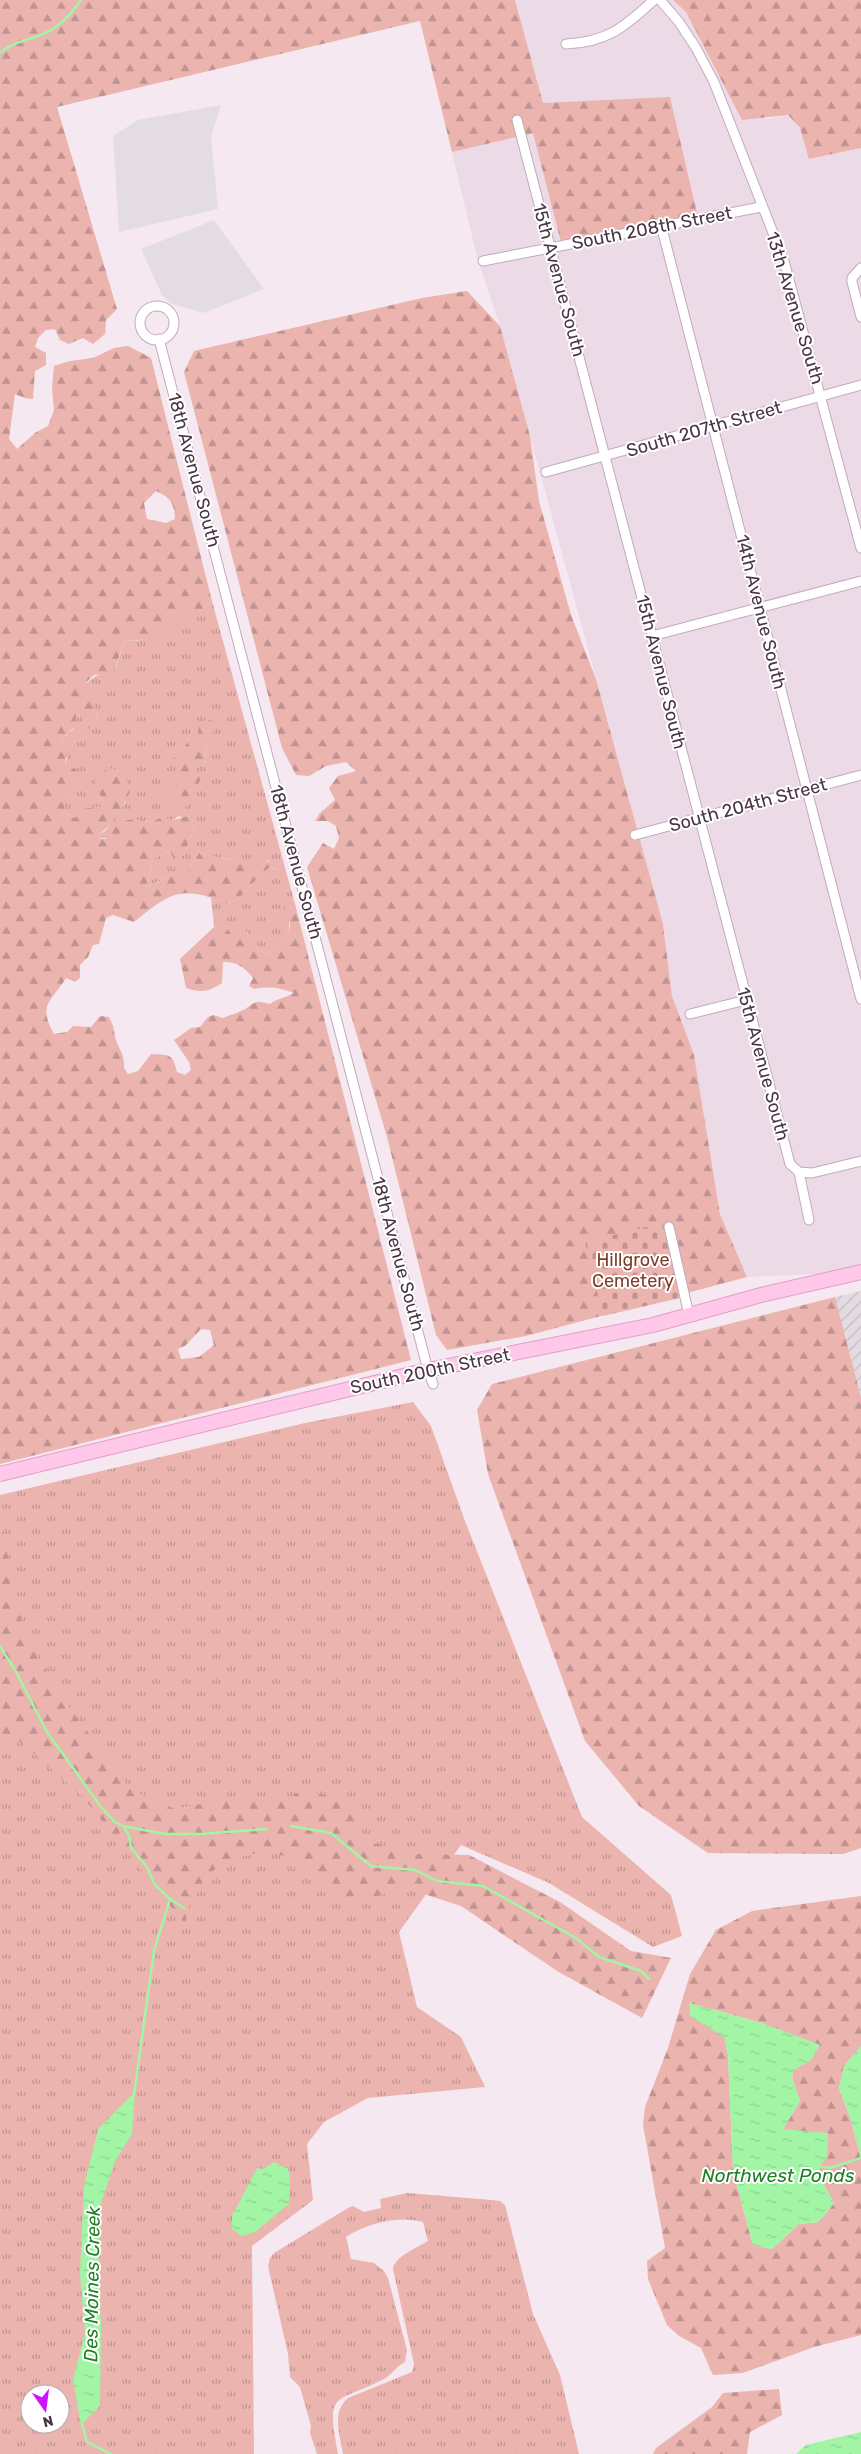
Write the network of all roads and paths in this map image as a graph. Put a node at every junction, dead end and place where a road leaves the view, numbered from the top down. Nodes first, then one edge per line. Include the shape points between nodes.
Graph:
1 (654, 0) edge
2 (660, 0) edge
3 (566, 44) dead end
4 (517, 120) dead end
5 (761, 207) junction
6 (661, 225) junction
7 (551, 248) junction
8 (483, 261) dead end
9 (861, 268) edge
10 (861, 317) edge
11 (159, 339) dead end
12 (861, 386) edge
13 (821, 396) junction
14 (713, 426) junction
15 (606, 456) junction
16 (546, 472) dead end
17 (861, 548) edge
18 (861, 581) edge
19 (760, 608) junction
20 (652, 636) junction
21 (861, 775) edge
22 (807, 790) junction
23 (699, 818) junction
24 (635, 835) dead end
25 (861, 999) edge
26 (746, 1000) junction
27 (690, 1014) dead end
28 (861, 1161) edge
29 (798, 1172) junction
30 (809, 1220) dead end
31 (669, 1227) dead end
32 (861, 1272) edge
33 (690, 1315) junction
34 (428, 1370) junction
35 (433, 1384) dead end
36 (0, 1474) edge

1 - 3 street via 610,36 588,43
2 - 5 street, 13th Avenue South via 679,22 714,82
4 - 7 street, 15th Avenue South
5 - 6 street, South 208th Street
5 - 13 street, 13th Avenue South via 784,261
6 - 7 street, South 208th Street
6 - 14 street, 14th Avenue South
7 - 8 street, South 208th Street
7 - 15 street, 15th Avenue South
9 - 10 street via 852,282
11 - 34 street, 18th Avenue South
12 - 13 street, South 207th Street
13 - 14 street, South 207th Street
13 - 17 street, 13th Avenue South
14 - 15 street, South 207th Street
14 - 19 street, 14th Avenue South
15 - 16 street, South 207th Street
15 - 20 street, 15th Avenue South
18 - 19 street
19 - 20 street
19 - 22 street, 14th Avenue South
20 - 23 street, 15th Avenue South
21 - 22 street, South 204th Street
22 - 23 street, South 204th Street
22 - 25 street, 14th Avenue South
23 - 24 street, South 204th Street
23 - 26 street, 15th Avenue South
26 - 27 street
26 - 29 street, 15th Avenue South via 790,1164
28 - 29 street via 812,1173
29 - 30 street, 15th Avenue South
31 - 33 street
32 - 33 main road, South 200th Street
33 - 34 main road, South 200th Street
34 - 35 street, 18th Avenue South
34 - 36 main road, South 200th Street

